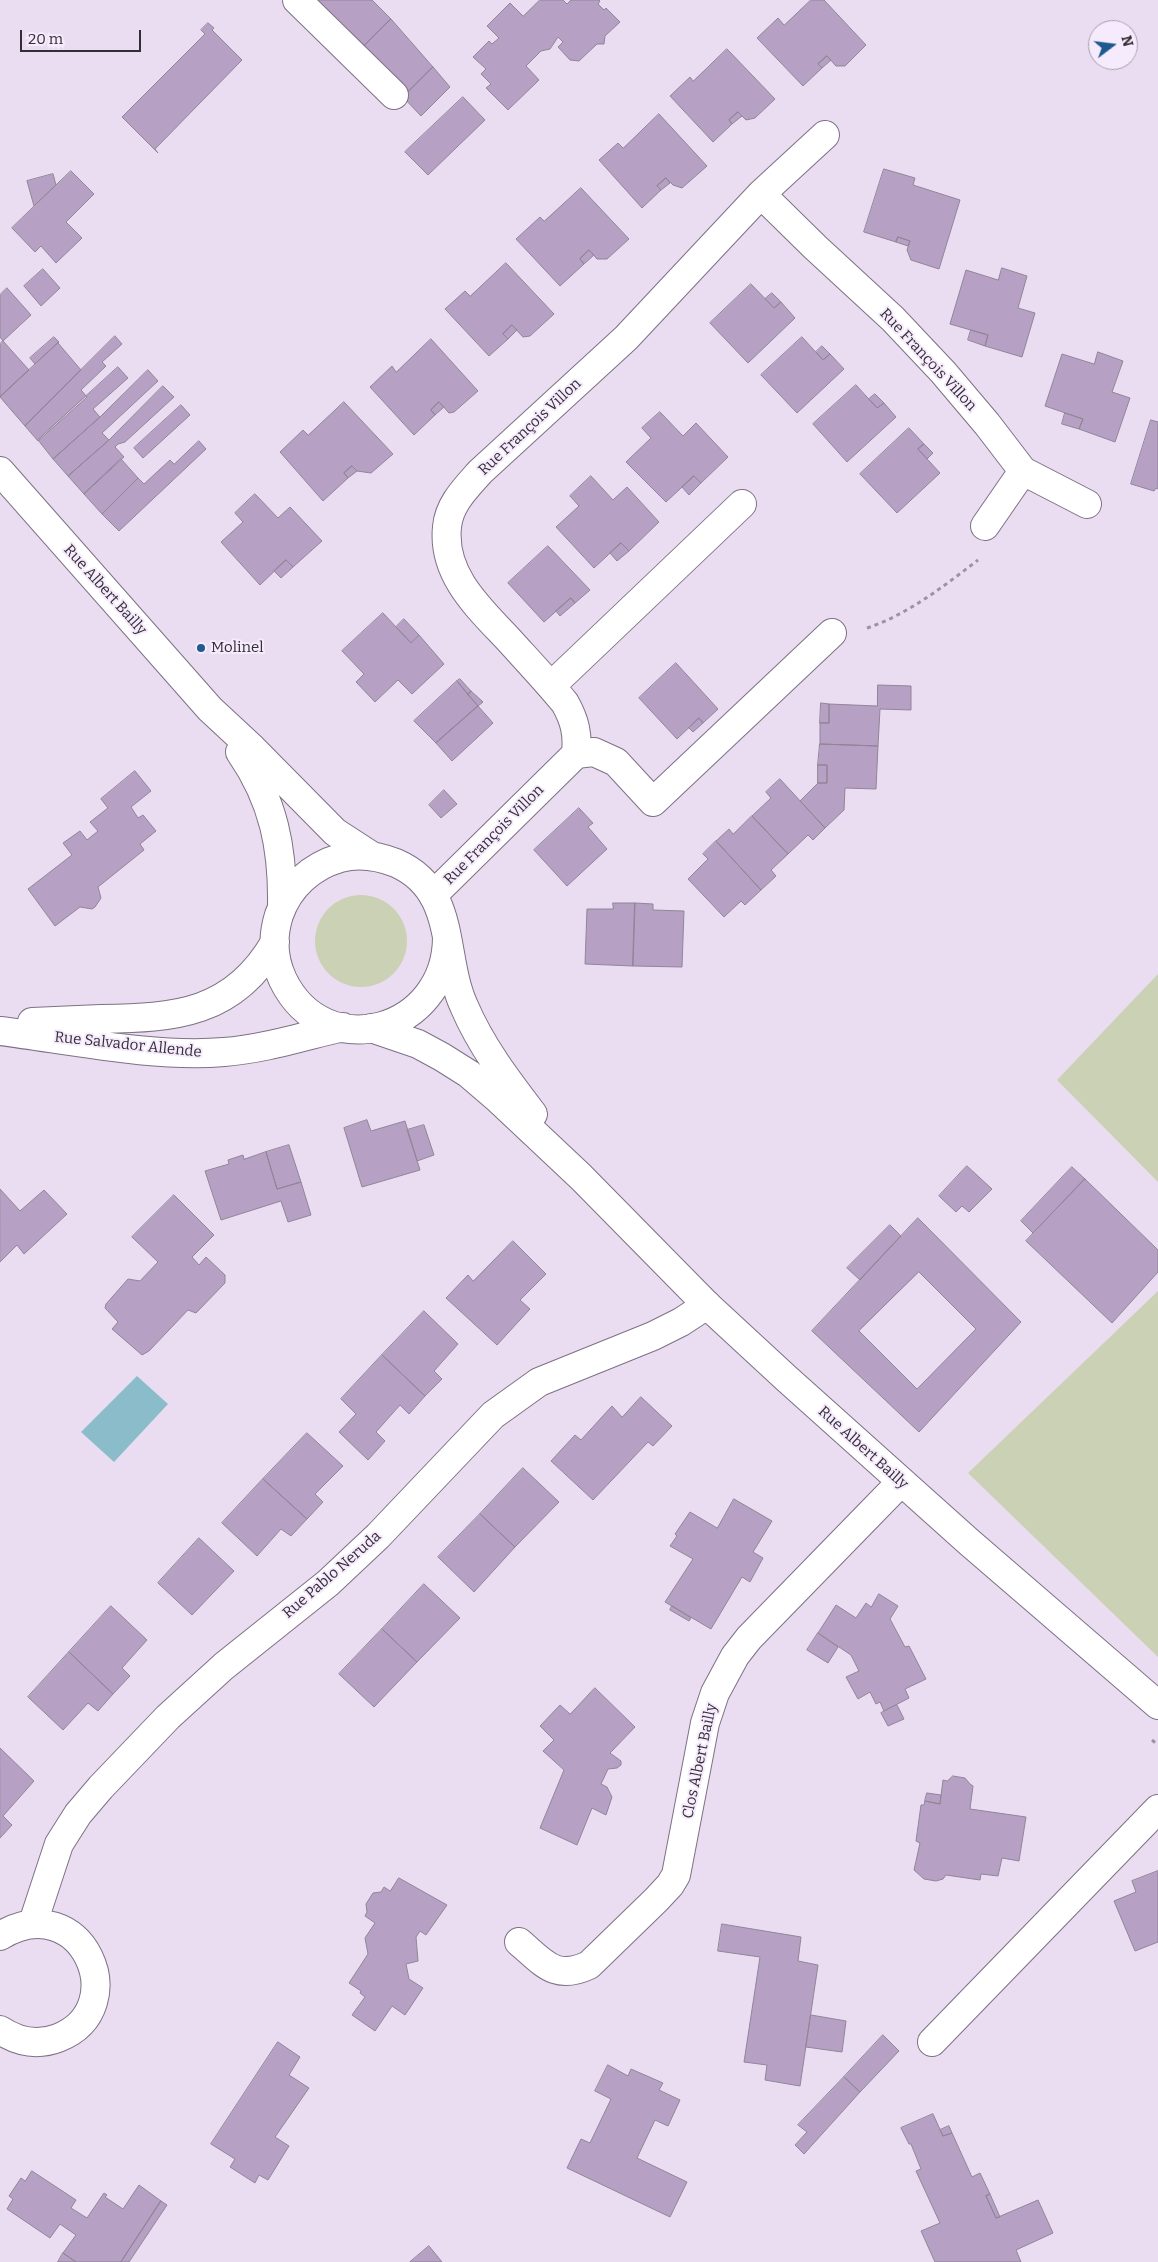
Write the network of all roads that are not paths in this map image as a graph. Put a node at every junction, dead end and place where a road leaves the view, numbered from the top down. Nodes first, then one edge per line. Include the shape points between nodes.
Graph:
1 (297, 0) edge
2 (394, 96) dead end
3 (825, 135) dead end
4 (761, 194) junction
5 (0, 471) edge
6 (1023, 471) junction
7 (742, 504) dead end
8 (1087, 504) dead end
9 (986, 526) road end
10 (832, 632) road end
11 (551, 686) junction
12 (210, 709) junction
13 (576, 754) junction
14 (372, 856) junction
15 (433, 895) junction
16 (282, 907) junction
17 (447, 937) junction
18 (275, 942) junction
19 (0, 1023) edge
20 (343, 1027) junction
21 (371, 1028) junction
22 (0, 1031) edge
23 (580, 1177) junction
24 (707, 1305) junction
25 (901, 1482) junction
26 (1158, 1705) edge
27 (1158, 1809) edge
28 (33, 1923) junction
29 (0, 1936) edge
30 (520, 1942) dead end
31 (0, 2030) edge
32 (932, 2042) dead end

1 - 2 street
3 - 4 street, Rue François Villon
4 - 6 street, Rue François Villon via 944,372
4 - 11 street, Rue François Villon via 626,338 458,496 447,525 447,552 456,576 469,597
5 - 12 street, Rue Albert Bailly
6 - 8 street, Rue François Villon
6 - 9 street
7 - 11 street
10 - 13 street via 653,802 616,762 594,752
11 - 13 street, Rue François Villon via 566,702 574,720 578,737
12 - 14 street via 335,832
12 - 16 street via 245,759 269,808 280,852
13 - 15 street, Rue François Villon
14 - 15 street via 400,865
14 - 16 street via 344,857 318,867 296,884
15 - 17 street via 440,908
16 - 18 street
17 - 21 street via 441,975 427,998 402,1018
17 - 23 street via 454,977 473,1026 507,1079
18 - 19 street, Rue Salvador Allende via 258,968 240,984 216,1001 193,1010 156,1018
18 - 20 street via 277,964 290,993 314,1015
20 - 21 street
20 - 22 street, Rue Salvador Allende via 248,1050 193,1054
21 - 23 street via 418,1044 469,1074
23 - 24 street, Rue Albert Bailly
24 - 25 street, Rue Albert Bailly
24 - 28 street, Rue Pablo Neruda via 653,1336 539,1382 492,1415 378,1536 328,1583 217,1672 168,1717 101,1787 59,1844
25 - 26 street, Rue Albert Bailly
25 - 30 street, Clos Albert Bailly via 749,1638 723,1675 705,1724 680,1862 670,1885 589,1965 578,1970 560,1972 548,1967
27 - 32 street
28 - 29 street via 14,1927
28 - 31 street via 52,1925 70,1934 84,1947 93,1965 96,1985 92,2004 82,2021 67,2034 49,2041 29,2043

